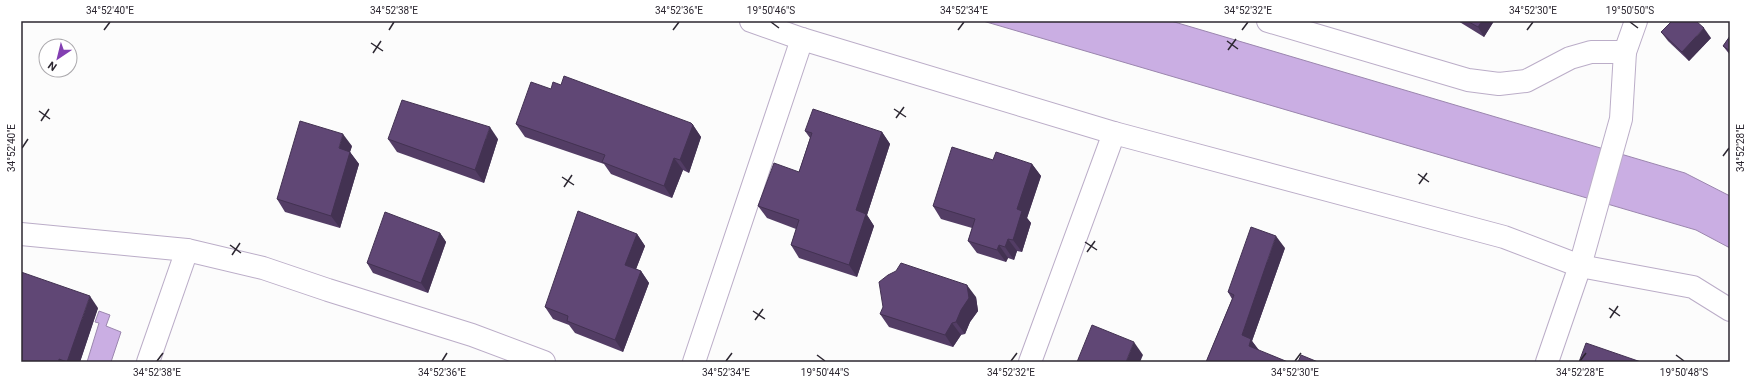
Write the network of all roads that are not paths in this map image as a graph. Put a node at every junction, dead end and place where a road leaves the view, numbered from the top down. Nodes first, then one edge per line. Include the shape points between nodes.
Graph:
1 (751, 21) edge
2 (1268, 21) edge
3 (1636, 21) edge
4 (802, 39) junction
5 (1625, 52) junction
6 (1114, 133) junction
7 (21, 234) edge
8 (187, 250) junction
9 (1580, 266) junction
10 (1730, 310) edge
11 (148, 362) edge
12 (544, 362) edge
13 (694, 362) edge
14 (1030, 362) edge
15 (1547, 362) edge

1 - 4 street
2 - 5 street via 1468,80 1499,84 1526,81 1570,58 1591,52
3 - 5 street
4 - 6 street
4 - 13 street
5 - 9 street via 1621,119
6 - 9 street via 1504,237
6 - 14 street
7 - 8 street
8 - 11 street
8 - 12 street via 263,268 472,335
9 - 10 street via 1693,286
9 - 15 street

